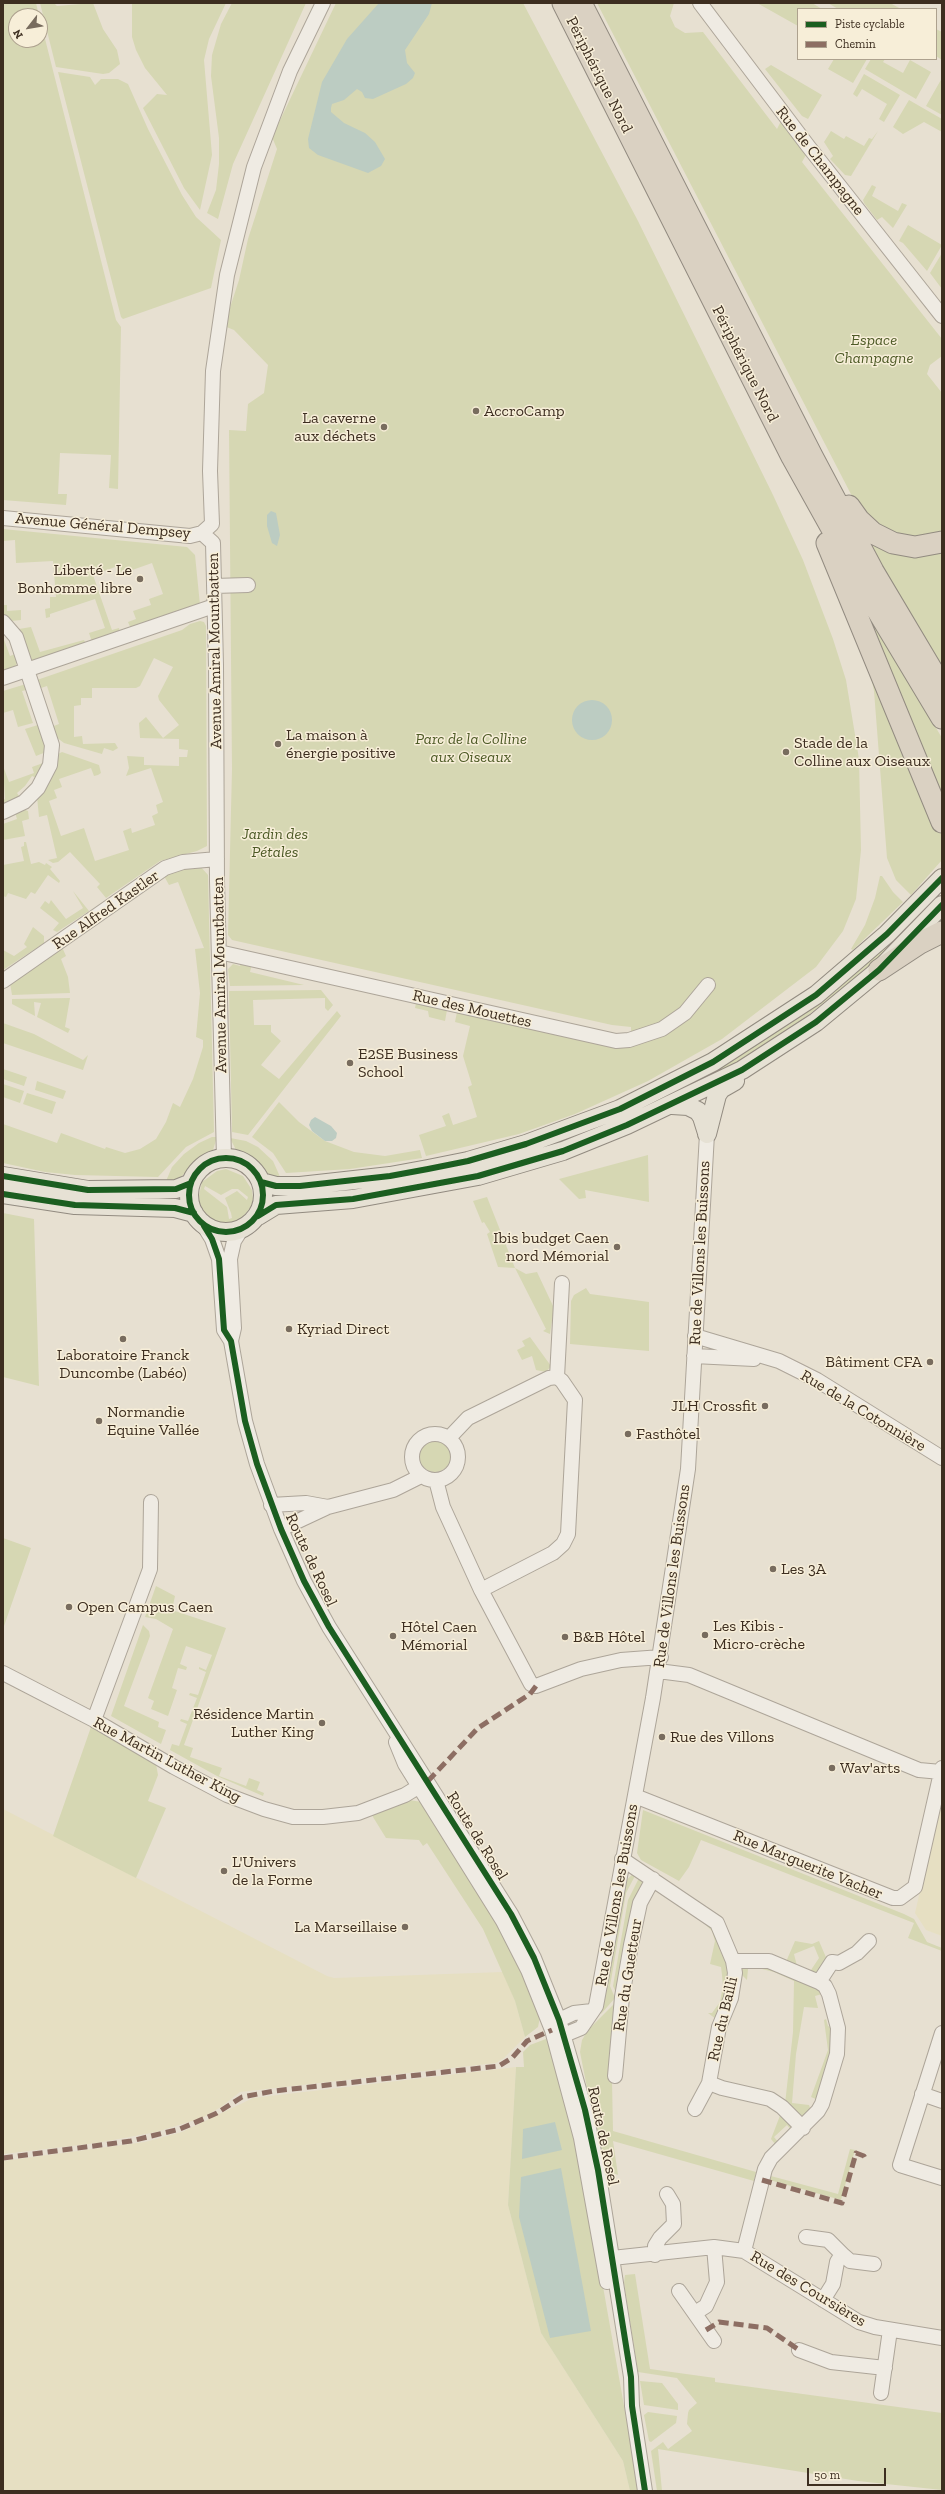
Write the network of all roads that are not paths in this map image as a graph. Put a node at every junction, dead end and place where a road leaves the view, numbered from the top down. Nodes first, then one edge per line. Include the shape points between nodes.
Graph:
1 (323, 3) edge
2 (563, 3) edge
3 (581, 3) edge
4 (700, 3) edge
5 (942, 316) edge
6 (802, 457) junction
7 (3, 518) edge
8 (202, 533) junction
9 (942, 542) edge
10 (248, 585) dead end
11 (214, 586) junction
12 (214, 606) junction
13 (3, 622) edge
14 (28, 669) junction
15 (3, 678) edge
16 (942, 687) edge
17 (942, 718) edge
18 (3, 812) edge
19 (942, 822) edge
20 (217, 859) junction
21 (942, 878) edge
22 (942, 905) edge
23 (942, 932) edge
24 (219, 952) junction
25 (878, 970) junction
26 (3, 981) edge
27 (708, 985) dead end
28 (742, 1070) junction
29 (672, 1105) junction
30 (707, 1134) junction
31 (224, 1158) junction
32 (3, 1176) edge
33 (261, 1182) junction
34 (191, 1184) junction
35 (3, 1194) edge
36 (258, 1216) junction
37 (199, 1219) junction
38 (241, 1230) junction
39 (562, 1282) dead end
40 (695, 1336) junction
41 (230, 1341) junction
42 (694, 1356) junction
43 (784, 1364) junction
44 (556, 1377) junction
45 (449, 1438) junction
46 (942, 1458) edge
47 (421, 1476) junction
48 (436, 1480) junction
49 (151, 1502) dead end
50 (271, 1505) junction
51 (328, 1507) junction
52 (281, 1529) junction
53 (481, 1590) junction
54 (661, 1657) junction
55 (658, 1671) junction
56 (3, 1673) edge
57 (94, 1720) junction
58 (942, 1770) edge
59 (423, 1784) junction
60 (635, 1796) junction
61 (622, 1859) junction
62 (653, 1879) junction
63 (869, 1941) dead end
64 (733, 1961) junction
65 (819, 1982) junction
66 (558, 2028) junction
67 (942, 2033) edge
68 (615, 2076) dead end
69 (709, 2083) junction
70 (922, 2094) junction
71 (942, 2101) edge
72 (695, 2109) dead end
73 (803, 2128) junction
74 (942, 2178) edge
75 (667, 2194) dead end
76 (806, 2237) dead end
77 (714, 2247) junction
78 (744, 2251) junction
79 (842, 2254) junction
80 (655, 2255) junction
81 (607, 2259) junction
82 (874, 2264) dead end
83 (679, 2291) dead end
84 (823, 2300) junction
85 (695, 2313) junction
86 (890, 2330) junction
87 (942, 2338) edge
88 (714, 2341) dead end
89 (799, 2350) dead end
90 (885, 2368) junction
91 (881, 2393) dead end
92 (645, 2491) edge

1 - 8 street, Avenue Amiral Mountbatten via 305,37 271,117 254,167 232,251 223,296 214,371 212,524
2 - 6 highway, Périphérique Nord
3 - 6 highway, Périphérique Nord
4 - 5 street, Rue de Champagne via 835,182
6 - 9 highway via 830,473 860,520 873,533 904,547 926,547
6 - 16 highway, Périphérique Nord
6 - 17 highway, Périphérique Nord via 876,608
6 - 19 highway
7 - 8 street, Avenue Général Dempsey via 190,536
8 - 11 street, Avenue Amiral Mountbatten via 212,543
10 - 11 street
11 - 12 street, Avenue Amiral Mountbatten
12 - 14 street
12 - 20 street, Avenue Amiral Mountbatten
13 - 14 street via 16,637
14 - 15 street
14 - 18 street via 52,745 52,755 47,773 34,794
20 - 24 street, Avenue Amiral Mountbatten
20 - 26 street, Rue Alfred Kastler via 183,862 165,868
21 - 33 main road via 887,934 816,995 734,1049 676,1082 620,1109 481,1157 390,1176 300,1186 276,1186
22 - 25 main road
23 - 25 highway
24 - 27 street, Rue des Mouettes via 616,1041 629,1040 662,1029 685,1013
24 - 31 street, Avenue Amiral Mountbatten
25 - 28 main road via 816,1022
28 - 29 main road
28 - 30 main road via 736,1080 717,1095
29 - 30 main road via 688,1106 698,1111
29 - 36 main road via 593,1139 500,1170 445,1184 374,1196 276,1205
30 - 40 street, Rue de Villons les Buissons
31 - 33 main road via 242,1161 254,1170
31 - 34 main road via 203,1166
32 - 34 main road via 88,1190 176,1189
33 - 36 main road via 264,1195
34 - 37 main road via 189,1198
35 - 37 main road via 75,1205 175,1208
36 - 38 main road
37 - 38 main road via 222,1232
37 - 41 street, Route de Rosel via 217,1251 224,1330
38 - 41 street, Route de Rosel via 231,1248 234,1328
39 - 44 street
40 - 42 street, Rue de Villons les Buissons
40 - 43 street, Rue de la Cotonnière via 764,1355
41 - 50 street, Route de Rosel via 245,1421
42 - 43 street, Rue de la Cotonnière via 744,1357
42 - 54 street, Rue de Villons les Buissons via 688,1469
43 - 46 street, Rue de la Cotonnière via 817,1380
44 - 45 street via 549,1378 468,1418
44 - 53 street via 562,1381 575,1400 568,1534 560,1549
45 - 47 street via 435,1433 417,1441 412,1451 412,1462
45 - 48 street via 457,1449 457,1464 447,1477
47 - 48 street
47 - 51 street via 393,1490
48 - 53 street via 443,1507
49 - 57 street via 150,1568
50 - 51 street via 306,1503
50 - 52 street, Route de Rosel
51 - 52 street
52 - 59 street, Route de Rosel via 304,1581 329,1627
53 - 54 street via 521,1669 531,1684 536,1686 581,1669 621,1660
54 - 55 street, Rue de Villons les Buissons
55 - 58 street, Rue Marguerite Vacher via 689,1675 919,1770
55 - 60 street, Rue de Villons les Buissons
56 - 57 street, Rue Martin Luther King
57 - 59 street, Rue Martin Luther King via 227,1795 293,1817 358,1813 386,1803
58 - 60 street, Rue Marguerite Vacher via 915,1887 906,1896 893,1898
59 - 66 street, Route de Rosel via 511,1914 534,1958
60 - 61 street, Rue de Villons les Buissons
61 - 62 street, Rue du Bailli
61 - 66 street, Rue de Villons les Buissons via 599,1998 580,2028
62 - 64 street, Rue du Bailli via 717,1923
62 - 68 street, Rue du Guetteur via 640,1903 631,1944 622,1997
63 - 65 street via 858,1953 838,1963 832,1962
64 - 65 street via 769,1961
64 - 69 street, Rue du Bailli via 736,1973 734,1987 728,2011 719,2027
65 - 73 street via 825,1986 829,1994 838,2028 839,2045 822,2104
66 - 81 street, Route de Rosel via 585,2110
67 - 70 street
69 - 72 street, Rue du Bailli
69 - 73 street via 770,2099
70 - 71 street
70 - 74 street via 900,2165
73 - 78 street via 771,2158 765,2169
75 - 80 street via 673,2204 674,2224 655,2246
76 - 79 street via 828,2240
77 - 78 street, Rue des Coursières
77 - 80 street, Rue des Coursières
77 - 85 street via 717,2282 706,2306
78 - 84 street, Rue des Coursières
79 - 82 street via 850,2261
79 - 84 street via 837,2262 832,2284
80 - 81 street, Rue des Coursières
81 - 92 street, Route de Rosel via 630,2377
83 - 85 street
84 - 86 street, Rue des Coursières via 859,2322
85 - 88 street
86 - 87 street, Rue des Coursières
86 - 90 street
89 - 90 street via 831,2362
90 - 91 street

